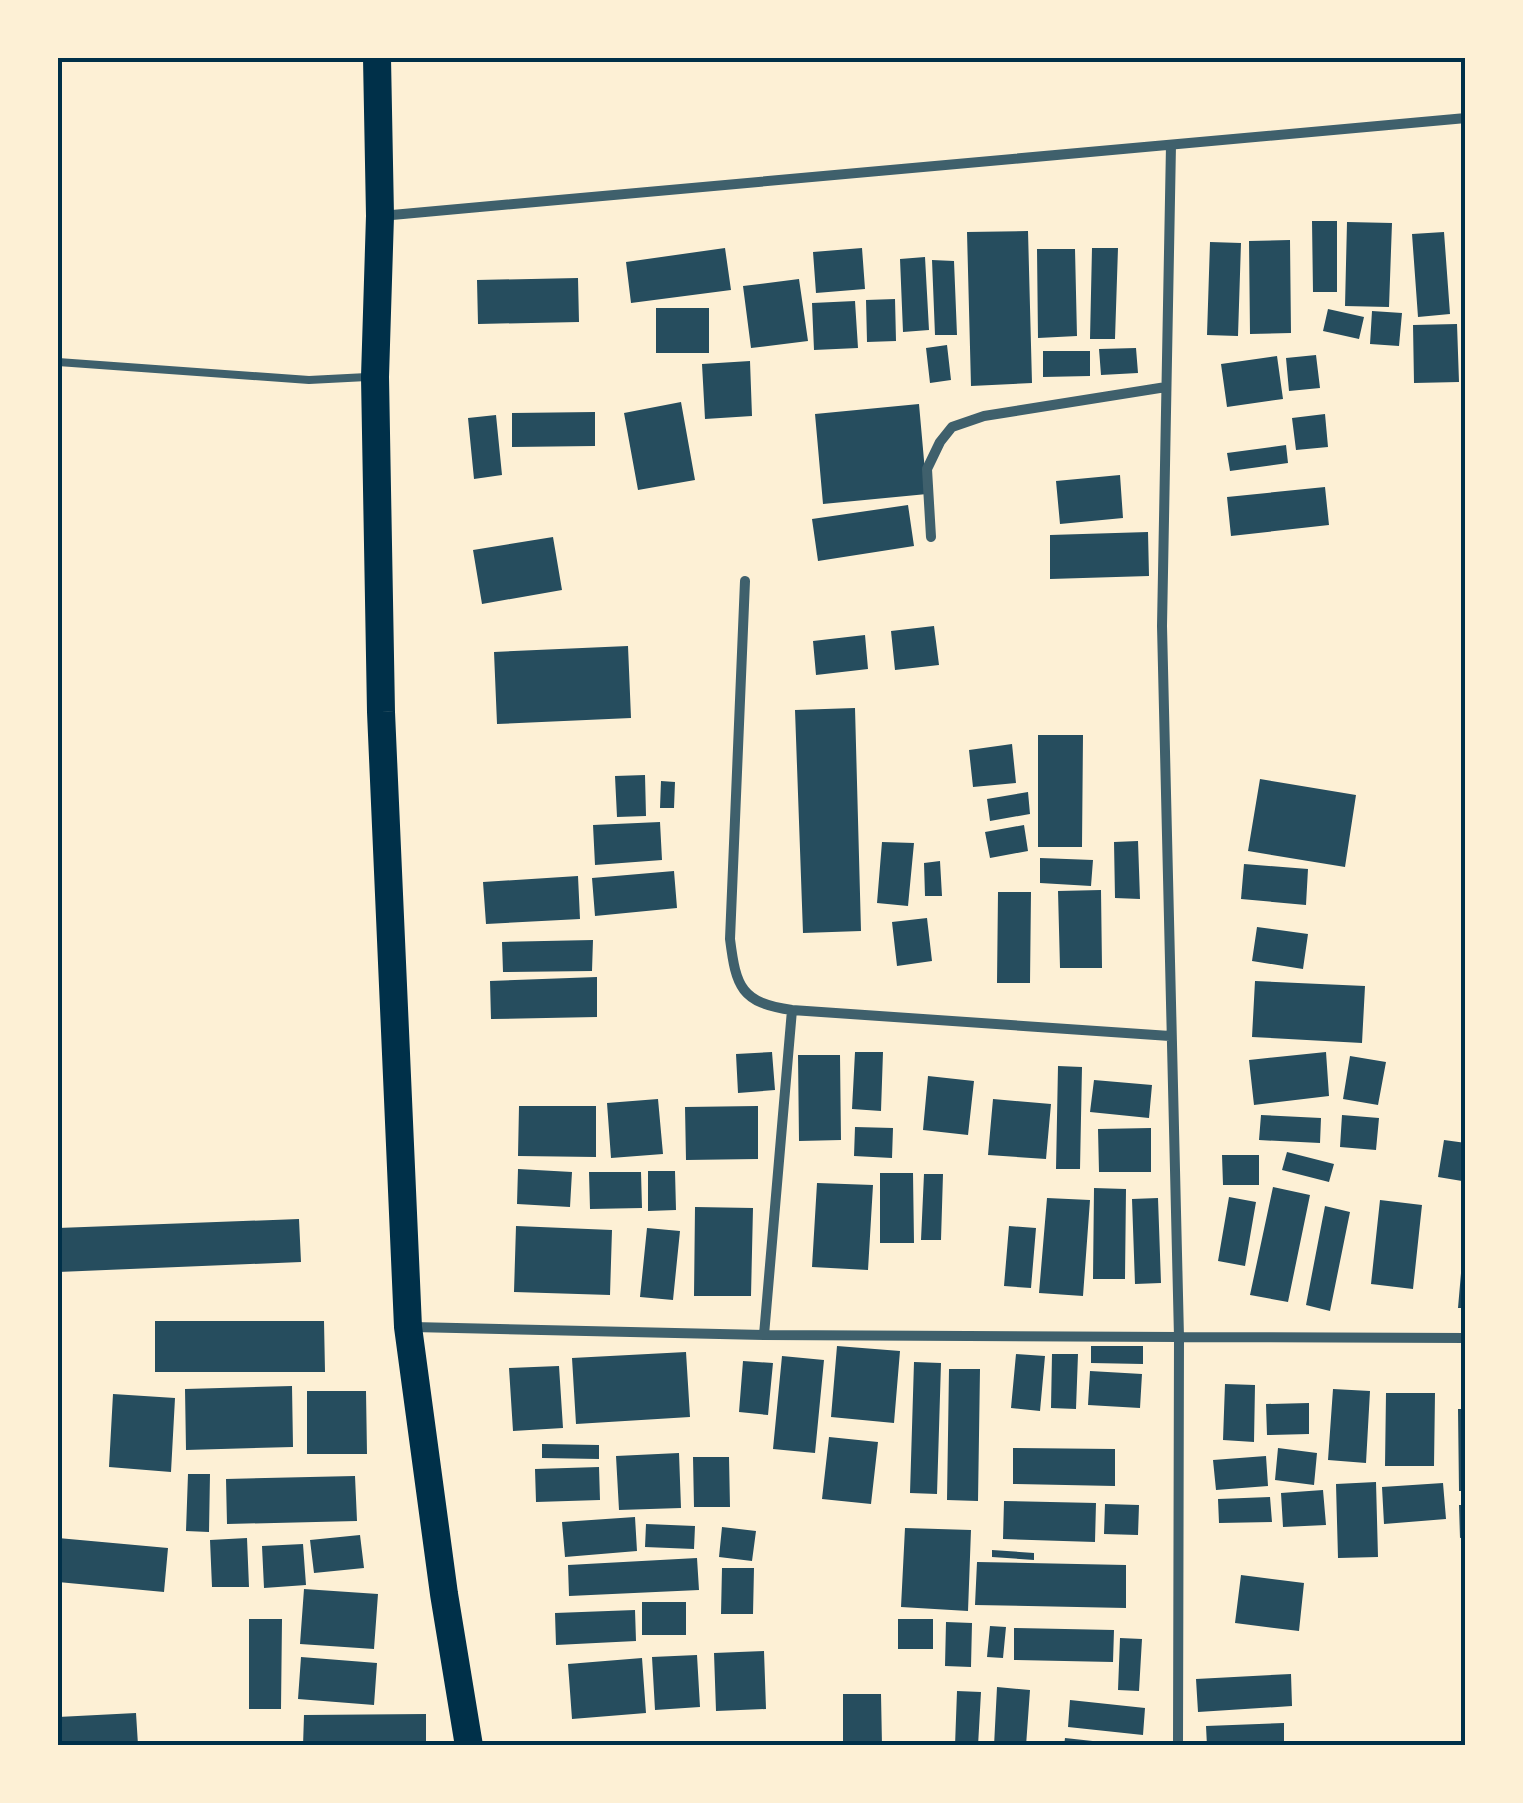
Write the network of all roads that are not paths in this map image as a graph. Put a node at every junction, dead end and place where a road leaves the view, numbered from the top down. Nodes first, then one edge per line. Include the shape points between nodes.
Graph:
1 (377, 58) edge
2 (1466, 118) edge
3 (1171, 144) junction
4 (380, 216) junction
5 (58, 362) edge
6 (375, 377) junction
7 (1166, 387) junction
8 (931, 537) dead end
9 (745, 581) dead end
10 (792, 1010) junction
11 (1170, 1036) junction
12 (408, 1327) junction
13 (764, 1334) junction
14 (1179, 1337) junction
15 (1466, 1338) edge
16 (469, 1746) edge
17 (1178, 1746) edge

1 - 4 highway
2 - 3 street
3 - 4 street
3 - 7 street
4 - 6 highway
5 - 6 lane via 309,380
6 - 12 highway via 381,712
7 - 8 street via 952,427 927,470
7 - 11 street via 1162,626
9 - 10 street via 730,940 744,994 764,1006
10 - 11 street
10 - 13 street
11 - 14 street
12 - 13 street
12 - 16 highway
13 - 14 street
14 - 15 street
14 - 17 street

